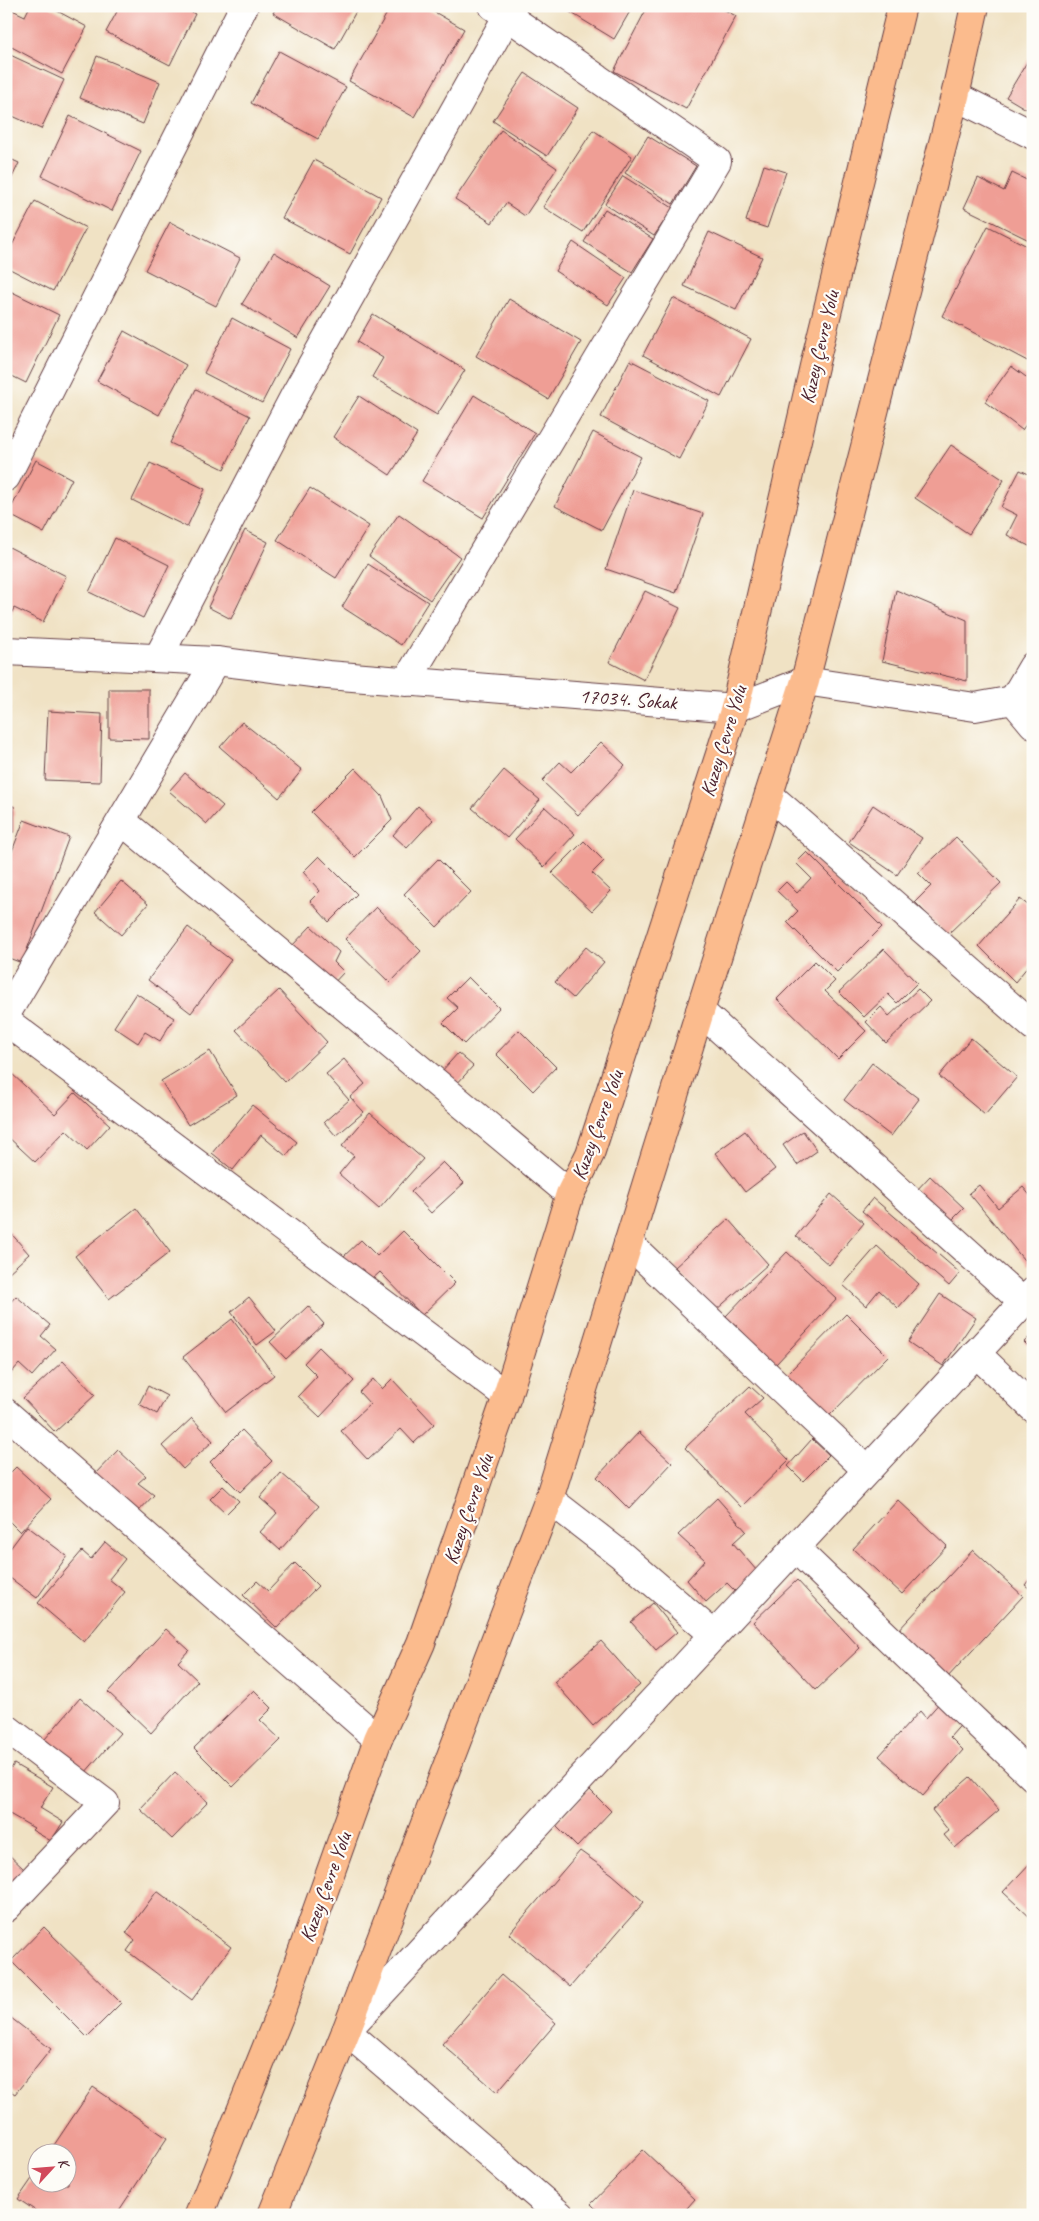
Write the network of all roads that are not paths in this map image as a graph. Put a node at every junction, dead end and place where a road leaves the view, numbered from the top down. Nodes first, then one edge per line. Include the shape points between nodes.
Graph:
1 (244, 6) edge
2 (902, 6) edge
3 (975, 6) edge
4 (505, 9) edge
5 (955, 96) junction
6 (1033, 136) edge
7 (6, 477) edge
8 (6, 651) edge
9 (158, 658) junction
10 (216, 661) junction
11 (1033, 666) edge
12 (805, 681) junction
13 (406, 682) junction
14 (1023, 702) edge
15 (736, 708) junction
16 (1033, 724) edge
17 (769, 795) junction
18 (122, 821) junction
19 (700, 1011) junction
20 (6, 1014) edge
21 (6, 1021) edge
22 (1033, 1026) edge
23 (570, 1194) junction
24 (628, 1243) junction
25 (1028, 1297) edge
26 (976, 1353) junction
27 (507, 1396) junction
28 (1033, 1408) edge
29 (6, 1413) edge
30 (867, 1470) junction
31 (549, 1499) junction
32 (795, 1548) junction
33 (713, 1634) junction
34 (6, 1728) edge
35 (378, 1739) junction
36 (1033, 1777) edge
37 (6, 1908) edge
38 (346, 2031) junction
39 (199, 2215) edge
40 (272, 2215) edge
41 (560, 2215) edge

1 - 7 street
2 - 15 highway, Kuzey Çevre Yolu via 814,362
3 - 5 highway
4 - 9 street via 296,393
4 - 13 street via 717,161
5 - 6 street
5 - 12 highway
8 - 9 street, 17034. Sokak
9 - 10 street, 17034. Sokak
10 - 13 street, 17034. Sokak
10 - 18 street
11 - 14 street
12 - 14 street via 976,707
12 - 15 street, 17034. Sokak
12 - 17 highway
13 - 15 street, 17034. Sokak
14 - 16 street
15 - 23 highway, Kuzey Çevre Yolu via 590,1154
17 - 19 highway
17 - 22 street
18 - 20 street
18 - 23 street
19 - 24 highway
19 - 25 street
21 - 27 street
23 - 27 highway, Kuzey Çevre Yolu
24 - 30 street
24 - 31 highway
25 - 26 street
26 - 28 street
26 - 30 street
27 - 35 highway, Kuzey Çevre Yolu via 421,1643
29 - 35 street
30 - 32 street
31 - 33 street via 620,1554
31 - 38 highway
32 - 33 street
32 - 36 street
33 - 38 street
34 - 37 street via 105,1803
35 - 39 highway, Kuzey Çevre Yolu via 280,2014
38 - 40 highway
38 - 41 street

